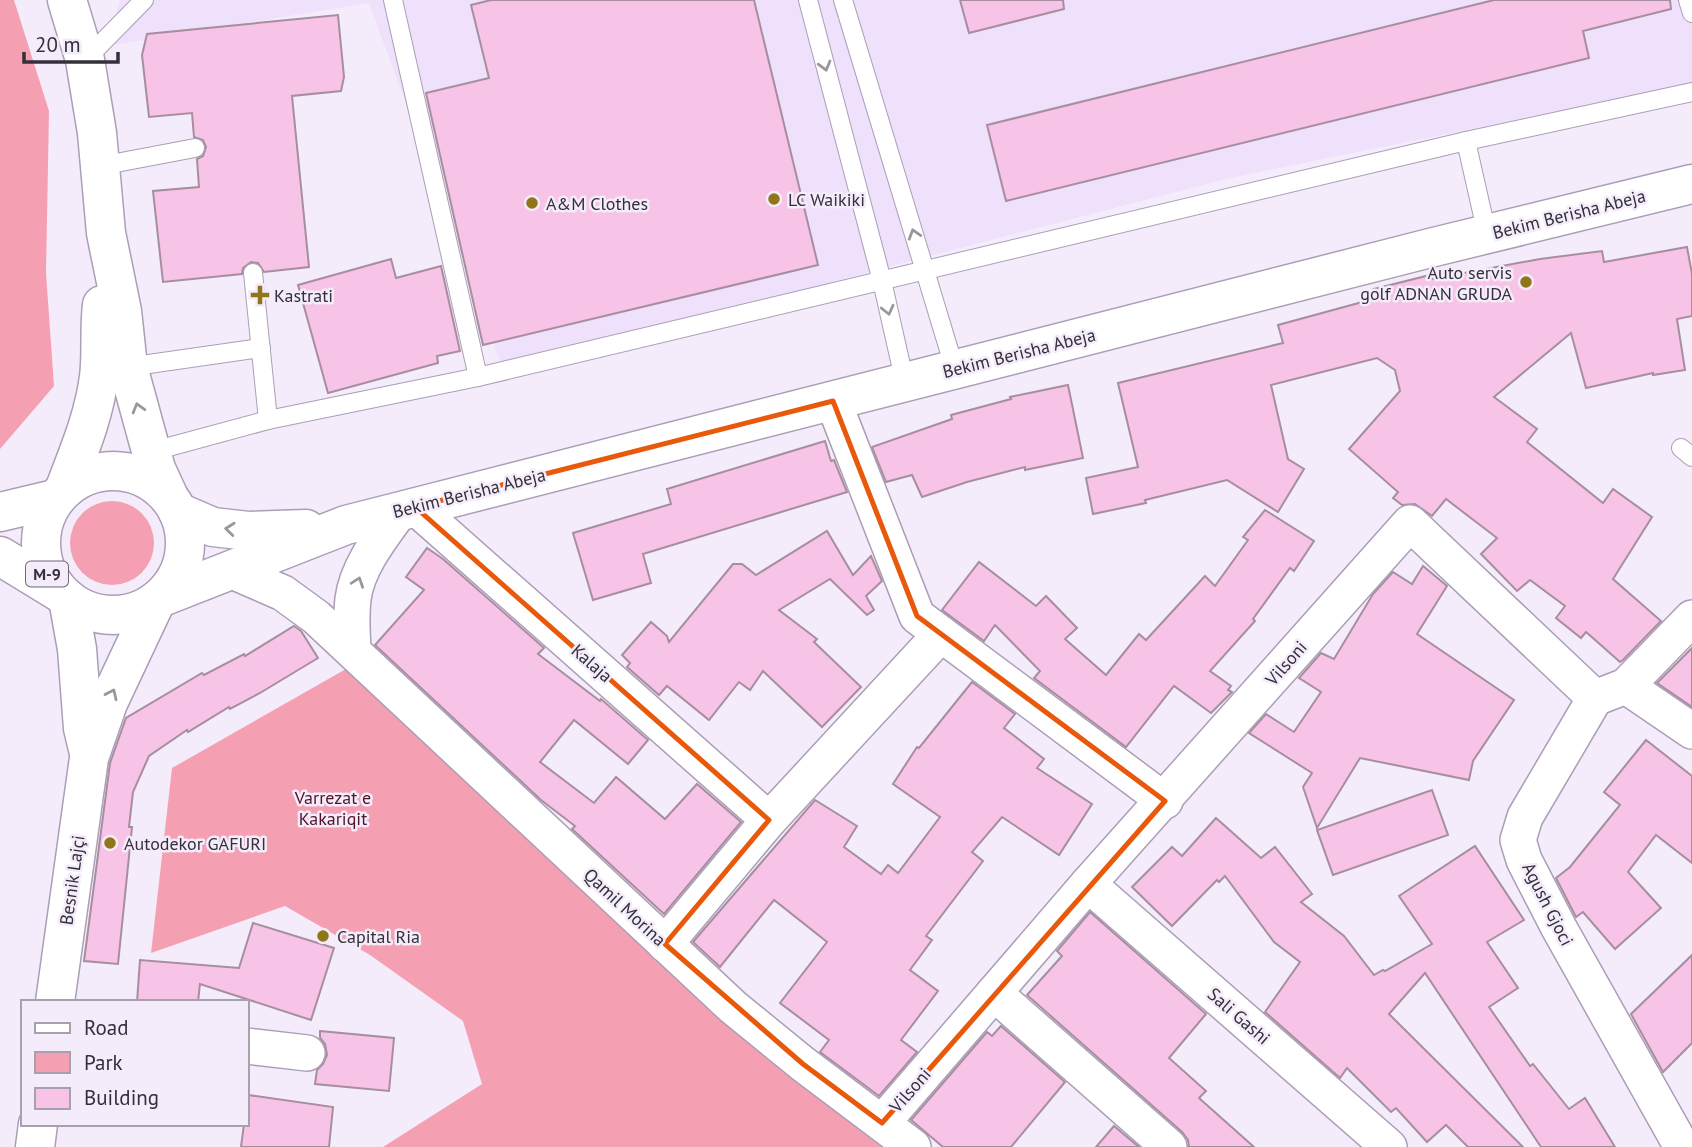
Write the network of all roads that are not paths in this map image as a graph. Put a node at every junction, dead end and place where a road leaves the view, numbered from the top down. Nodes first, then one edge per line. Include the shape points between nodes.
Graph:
1 (67, 0) edge
2 (144, 0) edge
3 (393, 0) edge
4 (807, 0) edge
5 (843, 0) edge
6 (1688, 0) edge
7 (1692, 13) edge
8 (85, 60) junction
9 (1692, 92) edge
10 (1466, 141) junction
11 (195, 148) dead end
12 (100, 166) junction
13 (1692, 184) edge
14 (106, 233) junction
15 (1486, 234) junction
16 (925, 271) junction
17 (253, 273) dead end
18 (882, 281) junction
19 (261, 348) junction
20 (128, 367) junction
21 (955, 370) junction
22 (478, 377) junction
23 (905, 383) junction
24 (833, 401) junction
25 (268, 420) junction
26 (150, 452) junction
27 (60, 493) junction
28 (173, 503) junction
29 (407, 509) junction
30 (0, 512) edge
31 (346, 525) junction
32 (0, 556) edge
33 (230, 570) junction
34 (64, 596) junction
35 (159, 599) junction
36 (1692, 618) edge
37 (941, 634) junction
38 (353, 649) junction
39 (1611, 692) junction
40 (1692, 731) edge
41 (89, 758) junction
42 (1165, 801) junction
43 (769, 820) junction
44 (1088, 884) junction
45 (665, 944) junction
46 (993, 993) junction
47 (55, 1000) edge
48 (248, 1046) edge
49 (307, 1053) dead end
50 (882, 1123) junction
51 (38, 1126) edge
52 (35, 1147) edge
53 (913, 1147) edge
54 (1168, 1147) edge
55 (1389, 1147) edge
56 (1682, 1147) edge

1 - 8 street, M-9
2 - 8 lane
3 - 22 lane
4 -> 18 lane
16 -> 5 lane
6 - 7 lane
8 - 12 street, M-9
9 - 10 lane
10 - 15 lane
10 - 16 lane
11 - 12 lane
12 - 14 street, M-9
13 - 15 street, Bekim Berisha Abeja
14 - 20 street, M-9
14 - 27 street, M-9 via 99,375 86,434
15 - 21 street, Bekim Berisha Abeja
16 - 18 lane
16 - 21 lane
17 - 19 lane
18 - 22 lane
18 -> 23 lane
19 - 20 lane
19 - 25 lane
26 -> 20 street, M-9
21 - 23 street, Bekim Berisha Abeja
22 - 25 lane
23 - 24 street, Bekim Berisha Abeja
24 - 29 street, Bekim Berisha Abeja
24 - 37 street via 917,616
25 - 26 lane
26 - 28 street, M-9
27 - 28 street via 81,477 118,470 154,483
27 - 30 street
27 - 34 street, M-9 via 44,518 40,538 48,576
31 -> 28 street, Bekim Berisha Abeja via 288,531 214,527
28 - 35 street, M-9 via 186,548 174,582
29 - 31 street, Bekim Berisha Abeja
38 -> 29 street via 353,596 361,573 384,532
29 - 43 street, Kalaja
31 - 33 street, Bekim Berisha Abeja
32 - 34 street
33 - 35 street, Bekim Berisha Abeja
33 - 38 street, Qamil Morina via 283,593
34 - 35 street, M-9 via 74,605 111,616 130,614
34 - 41 street, Besnik Lajçi / M-9 via 78,649
41 -> 35 street, Besnik Lajçi / M-9 via 108,703
36 - 39 street, Agush Gjoci
37 - 42 street
37 - 43 street
38 - 45 street, Qamil Morina
39 - 40 street
39 - 42 street, Vilsoni via 1410,523
39 - 56 street, Agush Gjoci via 1525,817 1518,839 1559,928
41 - 47 street, Besnik Lajçi / M-9
42 - 44 street, Vilsoni
43 - 45 street
44 - 46 street, Vilsoni
44 - 55 street, Sali Gashi
45 - 50 street, Qamil Morina via 743,1016
46 - 50 street, Vilsoni
46 - 54 street
48 - 49 street
50 - 53 street, Qamil Morina
51 - 52 street

